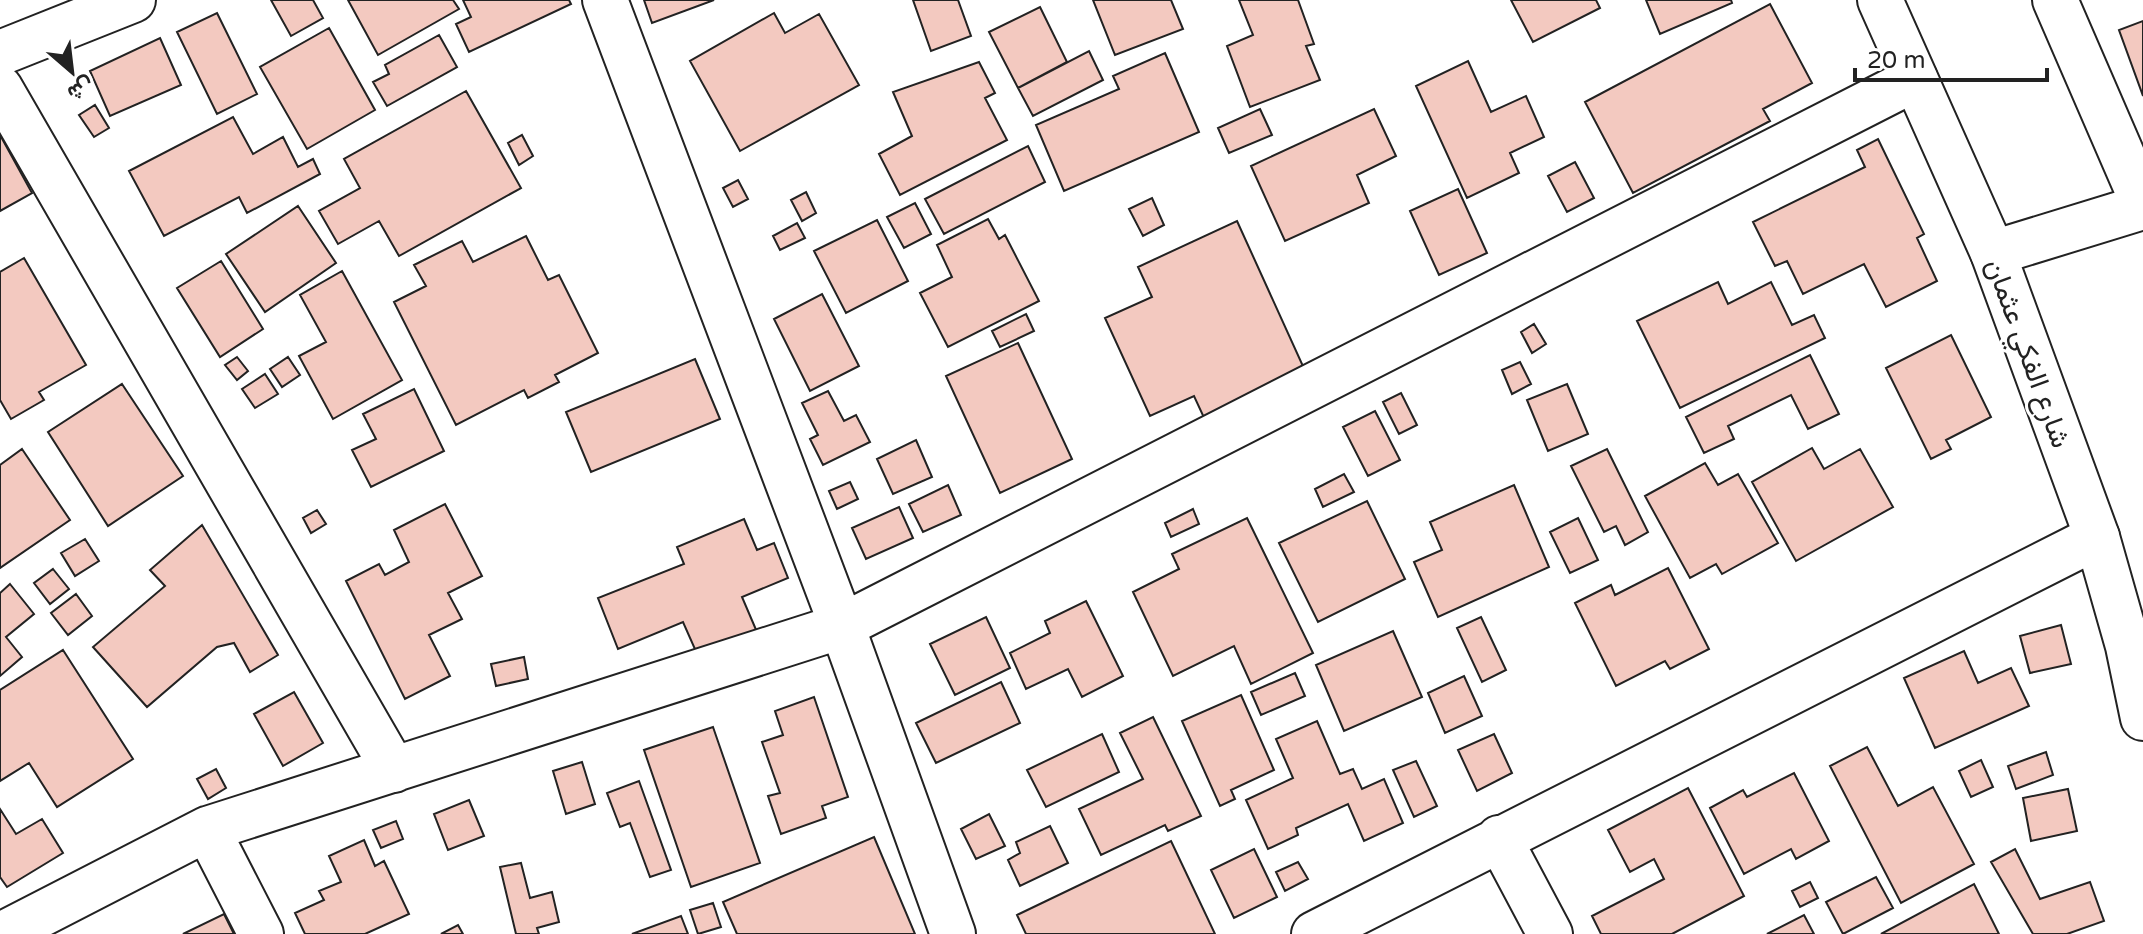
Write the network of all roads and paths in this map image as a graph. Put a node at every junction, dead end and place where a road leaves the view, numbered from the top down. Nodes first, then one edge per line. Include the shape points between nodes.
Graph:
1 (133, 0) edge
2 (605, 0) edge
3 (1880, 0) edge
4 (2055, 0) edge
5 (0, 53) edge
6 (1915, 79) junction
7 (0, 88) edge
8 (2143, 205) edge
9 (1993, 253) junction
10 (2097, 537) junction
11 (842, 626) junction
12 (2143, 718) edge
13 (394, 770) junction
14 (207, 829) junction
15 (1499, 838) junction
16 (3, 934) edge
17 (261, 934) edge
18 (953, 934) edge
19 (1314, 934) edge
20 (1550, 934) edge

1 - 5 street
2 - 11 street
3 - 6 street, شارع الفكي عثمان
4 - 8 street
6 - 9 street, شارع الفكي عثمان
6 - 11 street
7 - 13 street
8 - 9 street
9 - 10 street, شارع الفكي عثمان
10 - 12 street, شارع الفكي عثمان
10 - 15 street
11 - 13 street
11 - 18 street
13 - 14 street
14 - 16 street
14 - 17 street
15 - 19 street
15 - 20 street

